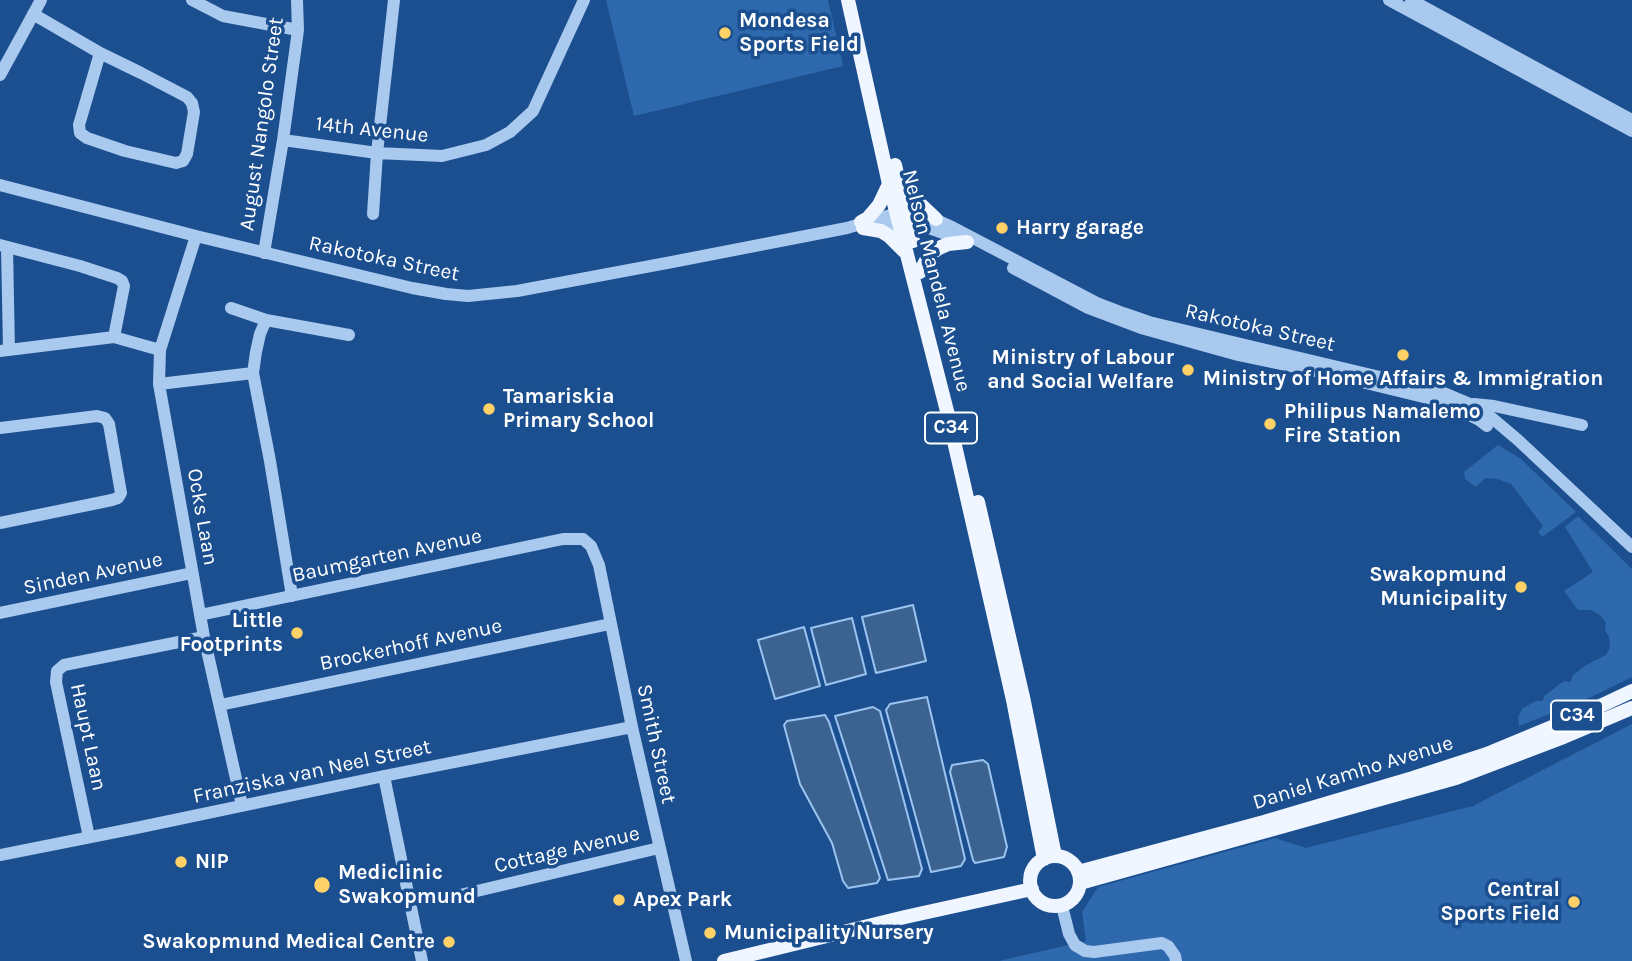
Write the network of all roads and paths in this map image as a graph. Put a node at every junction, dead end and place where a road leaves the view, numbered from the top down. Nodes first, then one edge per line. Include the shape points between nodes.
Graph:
1 (41, 0) edge
2 (192, 0) edge
3 (297, 0) edge
4 (394, 0) edge
5 (576, 0) edge
6 (584, 0) edge
7 (848, 0) edge
8 (858, 0) edge
9 (1389, 0) edge
10 (1411, 0) edge
11 (33, 14) junction
12 (298, 30) junction
13 (100, 53) junction
14 (557, 58) junction
15 (0, 75) edge
16 (1632, 120) edge
17 (1632, 131) edge
18 (283, 140) junction
19 (377, 153) junction
20 (893, 178) junction
21 (0, 185) edge
22 (373, 214) dead end
23 (903, 218) junction
24 (936, 219) junction
25 (862, 225) junction
26 (196, 236) junction
27 (967, 242) junction
28 (4, 246) edge
29 (264, 253) junction
30 (907, 255) junction
31 (920, 272) junction
32 (231, 308) dead end
33 (266, 320) junction
34 (349, 335) dead end
35 (114, 337) junction
36 (4, 350) edge
37 (160, 350) junction
38 (253, 373) junction
39 (159, 384) junction
40 (1470, 404) junction
41 (1582, 425) dead end
42 (0, 428) edge
43 (0, 523) edge
44 (583, 539) joint
45 (1632, 547) edge
46 (1632, 558) edge
47 (192, 573) junction
48 (292, 596) junction
49 (1, 611) edge
50 (200, 615) junction
51 (610, 624) junction
52 (204, 637) junction
53 (1632, 691) edge
54 (220, 705) junction
55 (1632, 708) edge
56 (632, 727) junction
57 (384, 776) junction
58 (242, 805) junction
59 (89, 837) junction
60 (659, 848) junction
61 (0, 855) edge
62 (1049, 858) junction
63 (1079, 877) junction
64 (1032, 889) junction
65 (443, 899) dead end
66 (1062, 906) junction
67 (422, 961) edge
68 (686, 961) edge
69 (724, 961) edge
70 (1176, 961) edge

1 - 11 street
2 - 12 street via 223,16
3 - 12 street, August Nangolo Street
4 - 19 street
5 - 14 street
6 - 14 street, 14th Avenue
7 - 20 main road, Nelson Mandela Avenue / C34
8 - 20 main road, Nelson Mandela Avenue / C34
9 - 17 street
10 - 16 street
11 - 13 street
11 - 15 street
12 - 18 street, August Nangolo Street
13 - 13 street via 80,133 125,151 183,161 192,103
14 - 19 street, 14th Avenue via 533,111 510,132 486,145 442,156
18 - 19 street, 14th Avenue
18 - 29 street, August Nangolo Street
19 - 22 street
20 - 23 main road, Nelson Mandela Avenue / C34
20 - 24 main road
20 - 25 main road
21 - 26 street, Rakotoka Street
23 - 24 street, Rakotoka Street via 923,214
23 - 25 street, Rakotoka Street
23 - 27 street, Rakotoka Street
23 - 30 main road, Nelson Mandela Avenue / C34
23 - 31 main road, Nelson Mandela Avenue / C34
24 - 40 street, Rakotoka Street via 1123,313 1439,391
25 - 29 street, Rakotoka Street via 517,291 468,296 412,288
25 - 30 main road via 889,236
26 - 29 street, Rakotoka Street
26 - 37 street, Ocks Laan
27 - 31 main road via 939,248
27 - 46 street, Rakotoka Street via 1088,308 1141,328 1444,402 1499,435
28 - 35 street via 121,281
28 - 36 street
30 - 62 main road, Nelson Mandela Avenue / C34
31 - 62 main road, Nelson Mandela Avenue / C34 via 1023,697
32 - 33 street
33 - 34 street
33 - 38 street
35 - 36 street
35 - 37 street
37 - 39 street, Ocks Laan
38 - 39 street
38 - 48 street
39 - 47 street, Ocks Laan
40 - 41 street
40 - 45 street, Rakotoka Street via 1518,440
42 - 43 street via 105,418 121,494 112,500
44 - 48 street, Baumgarten Avenue via 563,539
44 - 51 street, Smith Street via 599,565
47 - 49 street, Sinden Avenue
47 - 50 street, Ocks Laan
48 - 50 street, Baumgarten Avenue
50 - 52 street, Ocks Laan
51 - 54 street, Brockerhoff Avenue
51 - 56 street, Smith Street
52 - 54 street, Ocks Laan
52 - 59 street, Haupt Laan via 64,665 57,671
53 - 63 main road, Daniel Kamho Avenue / C34 via 1487,754
54 - 58 street, Ocks Laan
55 - 63 main road, Daniel Kamho Avenue / C34 via 1456,778
56 - 57 street, Franziska van Neel Street
56 - 60 street, Smith Street
57 - 58 street, Franziska van Neel Street
57 - 67 street
58 - 59 street, Franziska van Neel Street
59 - 61 street, Franziska van Neel Street
60 - 65 street, Cottage Avenue
60 - 68 street, Smith Street
62 - 63 main road via 1069,860
62 - 64 main road via 1032,871
63 - 66 main road via 1075,896
64 - 66 main road via 1044,904
64 - 69 main road
66 - 70 street via 1069,934 1084,951 1161,943

